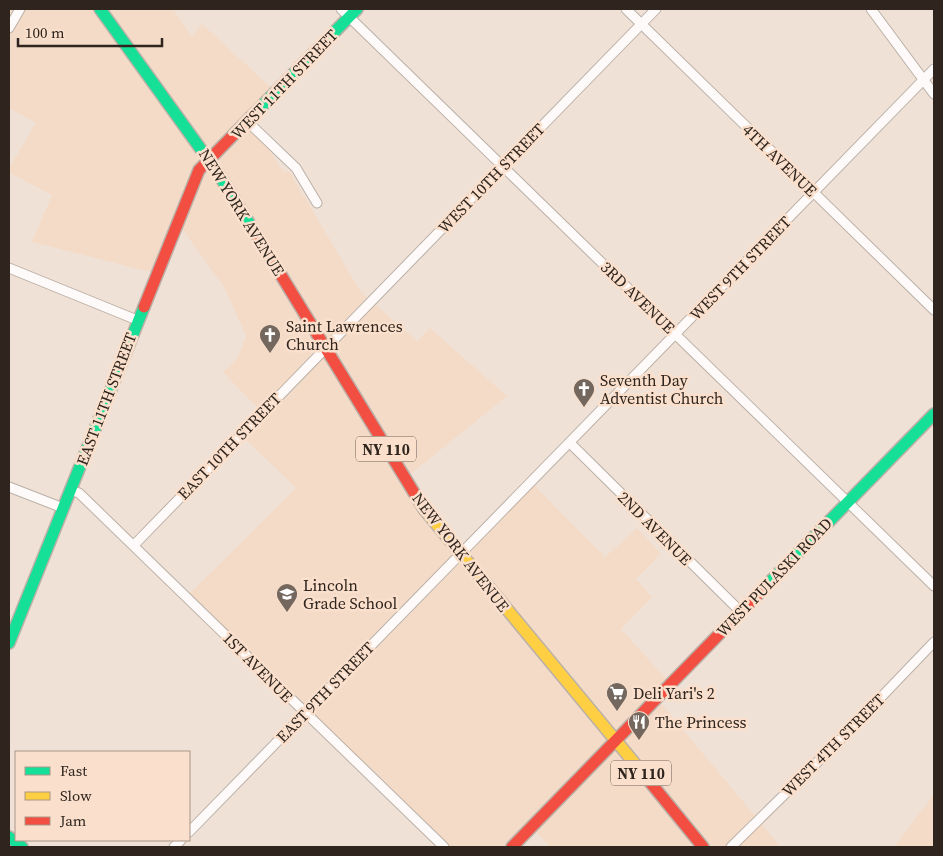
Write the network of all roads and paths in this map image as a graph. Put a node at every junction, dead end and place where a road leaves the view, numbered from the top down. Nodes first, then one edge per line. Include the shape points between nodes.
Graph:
1 (20, 9) edge
2 (100, 9) edge
3 (626, 9) edge
4 (656, 9) edge
5 (871, 9) edge
6 (350, 12) edge
7 (641, 23) junction
8 (9, 28) edge
9 (934, 69) edge
10 (924, 80) junction
11 (934, 94) edge
12 (248, 122) junction
13 (210, 159) junction
14 (502, 165) junction
15 (814, 192) junction
16 (317, 203) dead end
17 (9, 268) edge
18 (934, 310) edge
19 (137, 320) junction
20 (676, 333) junction
21 (325, 347) junction
22 (934, 414) edge
23 (570, 443) junction
24 (9, 487) edge
25 (70, 490) junction
26 (848, 501) junction
27 (63, 508) junction
28 (134, 545) junction
29 (462, 553) junction
30 (934, 586) edge
31 (741, 612) junction
32 (934, 642) edge
33 (9, 643) edge
34 (304, 712) junction
35 (614, 741) junction
36 (190, 831) edge
37 (9, 837) edge
38 (22, 847) edge
39 (444, 847) edge
40 (512, 847) edge
41 (704, 847) edge
42 (731, 847) edge

1 - 8 street
2 - 13 main road, NEW YORK AVENUE / NY 110
3 - 7 street, 4TH AVENUE
4 - 7 street, WEST 10TH STREET
5 - 10 street
6 - 12 main road, WEST 11TH STREET
6 - 14 street, 3RD AVENUE
7 - 14 street, WEST 10TH STREET
7 - 15 street, 4TH AVENUE
9 - 10 street, WEST 9TH STREET
10 - 11 street
10 - 15 street, WEST 9TH STREET
12 - 13 main road, WEST 11TH STREET
12 - 16 street via 296,168
13 - 19 main road, EAST 11TH STREET via 195,177
13 - 21 main road, NEW YORK AVENUE / NY 110
14 - 20 street, 3RD AVENUE
14 - 21 street, WEST 10TH STREET
15 - 18 street, 4TH AVENUE
15 - 20 street, WEST 9TH STREET
17 - 19 street
19 - 25 main road, EAST 11TH STREET
20 - 23 street, WEST 9TH STREET
20 - 26 street, 3RD AVENUE
21 - 28 street, EAST 10TH STREET
21 - 29 main road, NEW YORK AVENUE / NY 110 via 420,504
22 - 26 main road, WEST PULASKI ROAD
23 - 29 street, WEST 9TH STREET
23 - 31 street, 2ND AVENUE
24 - 27 street
25 - 27 main road, EAST 11TH STREET
25 - 28 street, 1ST AVENUE via 79,493
26 - 30 street, 3RD AVENUE
26 - 31 main road, WEST PULASKI ROAD
27 - 33 main road, EAST 11TH STREET
28 - 34 street, 1ST AVENUE
29 - 34 street, EAST 9TH STREET
29 - 35 main road, NEW YORK AVENUE / NY 110
31 - 35 main road, WEST PULASKI ROAD
32 - 42 street, WEST 4TH STREET
34 - 36 street, EAST 9TH STREET
34 - 39 street, 1ST AVENUE
35 - 40 main road, WEST PULASKI ROAD
35 - 41 main road, NEW YORK AVENUE / NY 110
37 - 38 main road

